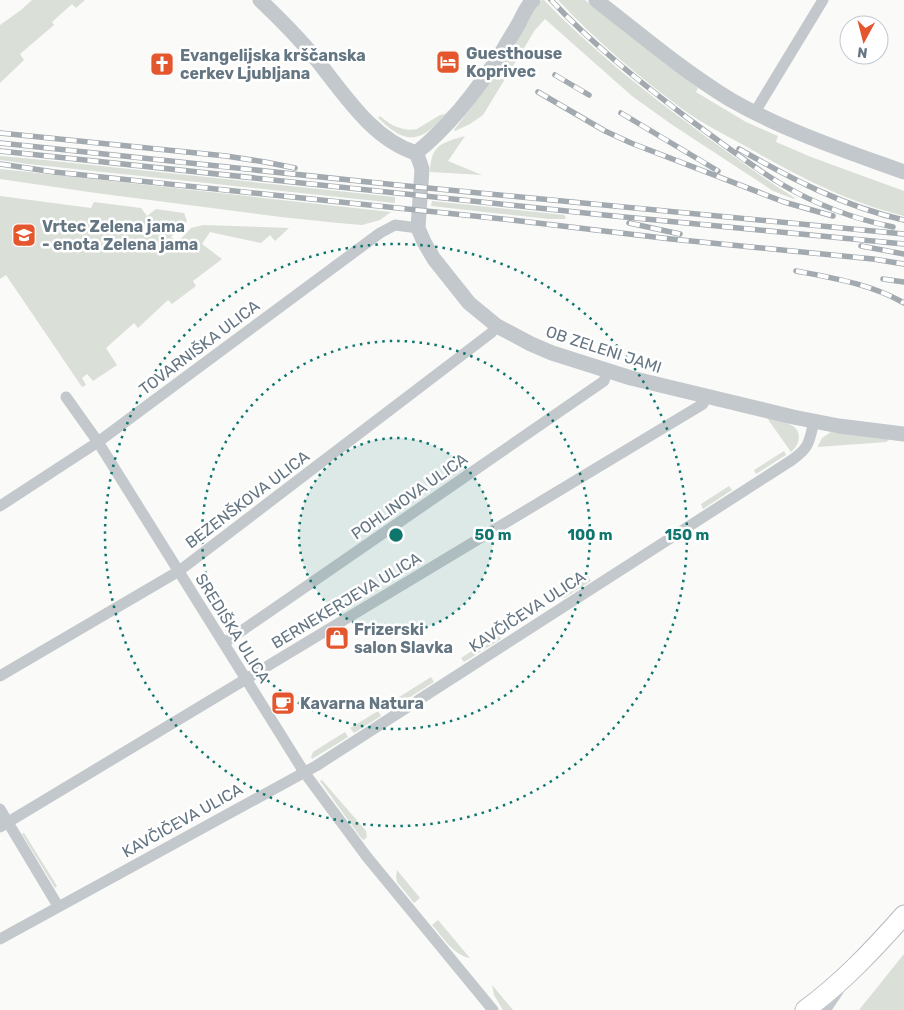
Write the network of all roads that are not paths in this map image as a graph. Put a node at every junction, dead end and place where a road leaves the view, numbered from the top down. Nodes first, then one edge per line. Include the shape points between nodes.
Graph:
1 (260, 0) edge
2 (596, 0) edge
3 (823, 0) edge
4 (530, 2) edge
5 (755, 112) junction
6 (416, 153) junction
7 (904, 172) edge
8 (418, 228) junction
9 (497, 326) junction
10 (606, 376) junction
11 (705, 396) junction
12 (66, 398) dead end
13 (814, 422) junction
14 (904, 434) edge
15 (98, 442) junction
16 (0, 506) edge
17 (179, 571) junction
18 (224, 643) junction
19 (0, 676) edge
20 (246, 679) junction
21 (304, 772) junction
22 (0, 809) edge
23 (4, 825) edge
24 (58, 906) junction
25 (904, 914) edge
26 (0, 939) edge
27 (843, 979) junction
28 (493, 1010) edge
29 (804, 1010) edge
30 (823, 1010) edge

1 - 6 street via 289,28 368,122 392,142
2 - 5 street via 684,69
3 - 5 street
4 - 6 street via 491,68 452,120
5 - 7 street
6 - 8 street, OB ZELENI JAMI via 422,169
8 - 9 street, OB ZELENI JAMI via 434,259 458,291
8 - 15 street, TOVARNIŠKA ULICA via 395,225 380,233
9 - 10 street, OB ZELENI JAMI
9 - 17 street, BEZENŠKOVA ULICA
10 - 11 street, OB ZELENI JAMI
10 - 18 street, POHLINOVA ULICA
11 - 13 street, OB ZELENI JAMI
11 - 20 street, BERNEKERJEVA ULICA via 703,404
12 - 15 street, SREDIŠKA ULICA
13 - 14 street, OB ZELENI JAMI
13 - 21 street, KAVČIČEVA ULICA via 803,452
15 - 16 street, TOVARNIŠKA ULICA
15 - 17 street, SREDIŠKA ULICA
17 - 18 street, SREDIŠKA ULICA
17 - 19 street, BEZENŠKOVA ULICA
18 - 20 street, SREDIŠKA ULICA
20 - 21 street, SREDIŠKA ULICA
20 - 23 street, BERNEKERJEVA ULICA
21 - 24 street, KAVČIČEVA ULICA
21 - 28 street, SREDIŠKA ULICA via 367,857
22 - 23 street
23 - 24 street
24 - 26 street, KAVČIČEVA ULICA
25 - 27 main road
27 - 29 main road
27 - 30 street

